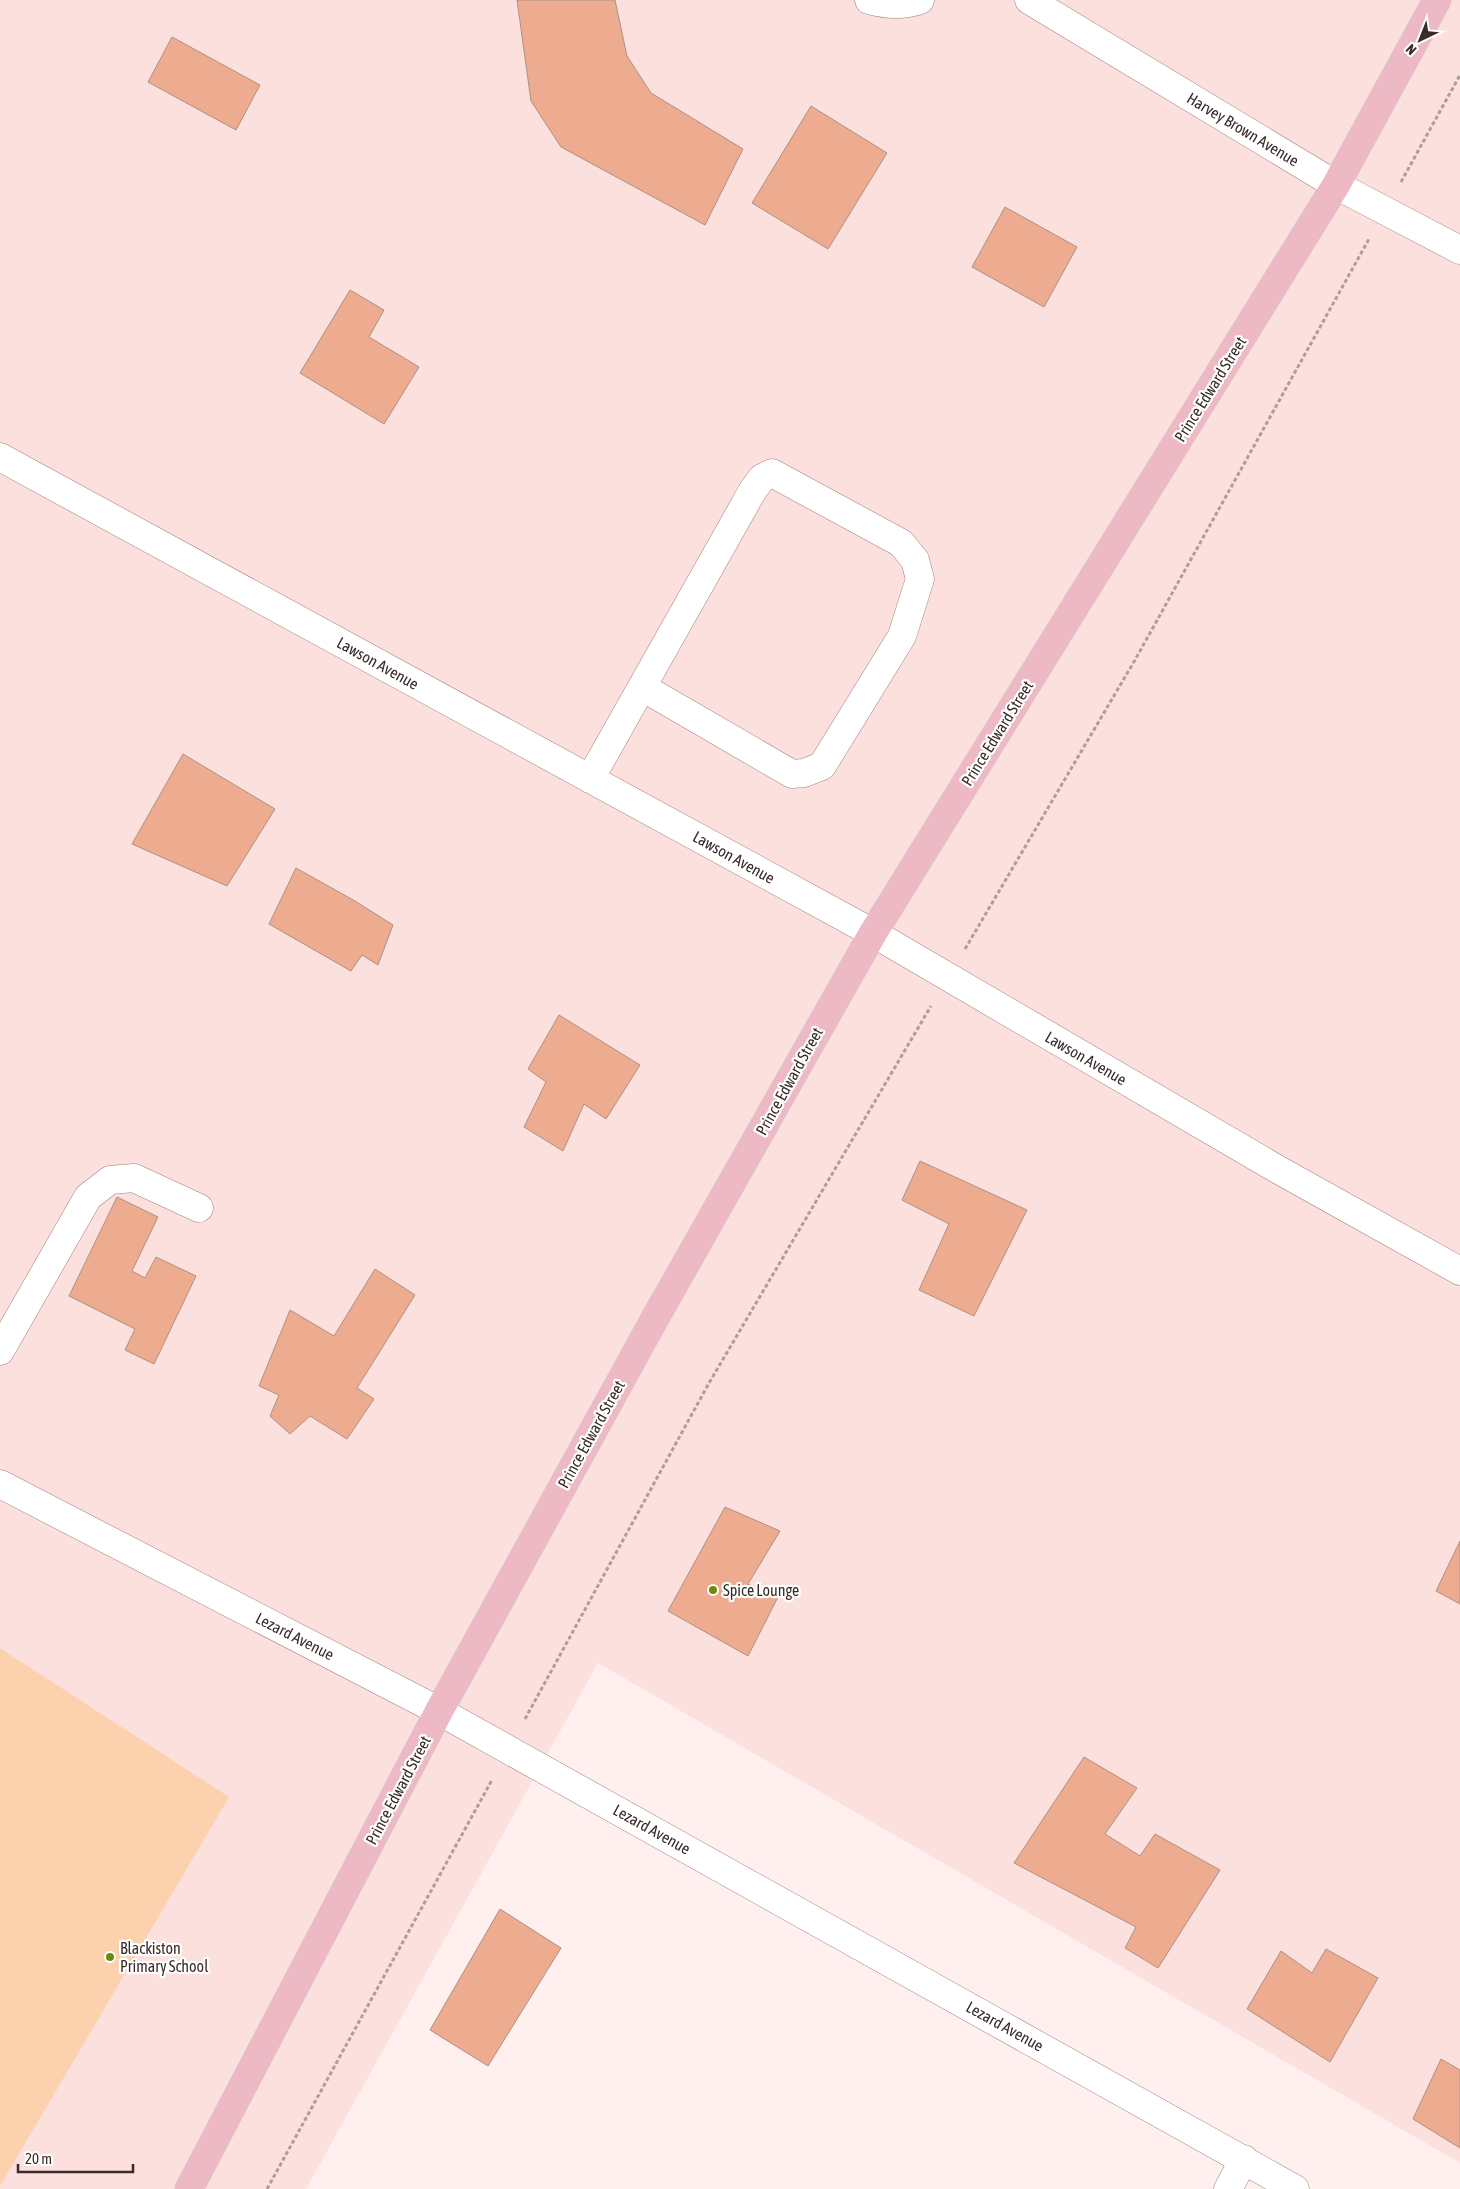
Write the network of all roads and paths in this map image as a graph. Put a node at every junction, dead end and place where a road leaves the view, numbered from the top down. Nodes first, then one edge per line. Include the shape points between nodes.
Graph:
1 (869, 0) edge
2 (920, 0) edge
3 (1029, 0) edge
4 (1437, 0) edge
5 (1460, 75) edge
6 (1336, 185) junction
7 (1385, 210) junction
8 (1460, 250) edge
9 (0, 457) edge
10 (642, 686) junction
11 (590, 779) junction
12 (873, 933) junction
13 (948, 978) junction
14 (199, 1208) dead end
15 (1460, 1271) edge
16 (0, 1351) edge
17 (0, 1484) edge
18 (439, 1710) junction
19 (508, 1749) junction
20 (1244, 2159) junction
21 (190, 2189) edge
22 (267, 2189) edge
23 (1228, 2189) edge
24 (1295, 2189) edge

1 - 2 street via 882,4 907,4
3 - 6 street, Harvey Brown Avenue
4 - 6 main road, Prince Edward Street
5 - 7 path
6 - 7 street, Harvey Brown Avenue
6 - 12 main road, Prince Edward Street
7 - 8 street, Harvey Brown Avenue
7 - 13 path via 1135,660
9 - 11 street, Lawson Avenue
10 - 10 street via 753,490 762,478 772,473 901,542 915,560 920,579 902,636 822,766 792,774
10 - 11 street
11 - 12 street, Lawson Avenue
12 - 13 street, Lawson Avenue
12 - 18 main road, Prince Edward Street
13 - 15 street, Lawson Avenue
13 - 19 path via 710,1383
14 - 16 street via 134,1178 110,1180 88,1197
17 - 18 street, Lezard Avenue
18 - 19 street, Lezard Avenue
18 - 21 main road, Prince Edward Street
19 - 20 street, Lezard Avenue
19 - 22 path
20 - 23 street
20 - 24 street, Lezard Avenue

